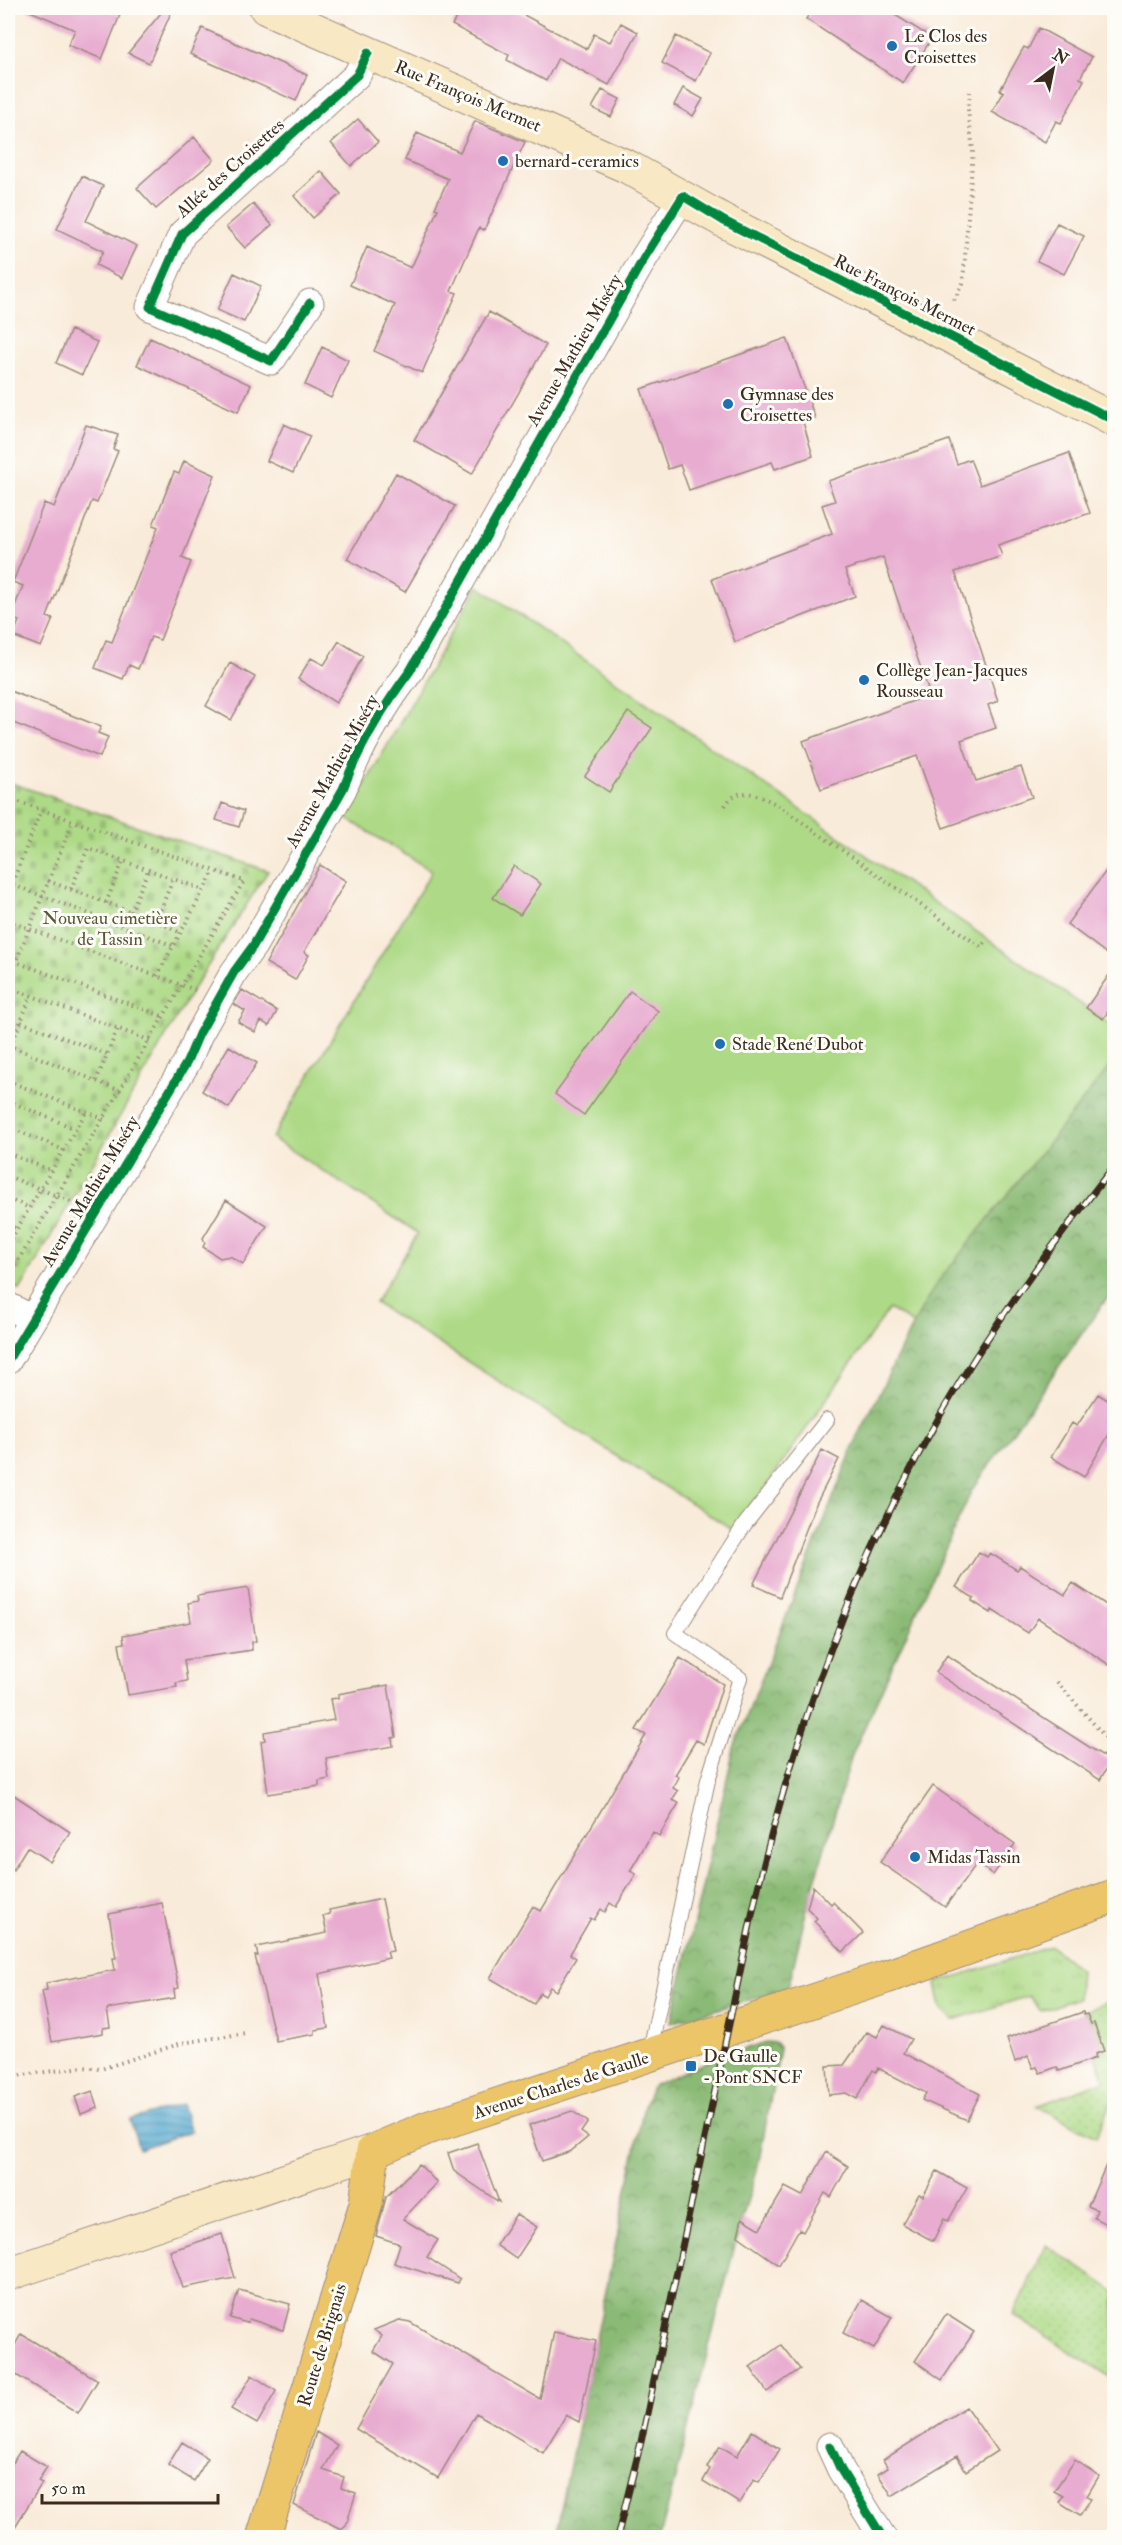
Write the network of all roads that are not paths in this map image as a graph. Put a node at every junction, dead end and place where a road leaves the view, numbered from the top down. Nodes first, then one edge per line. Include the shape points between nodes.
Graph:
1 (266, 8) edge
2 (368, 52) junction
3 (683, 196) junction
4 (310, 303) dead end
5 (1114, 420) edge
6 (8, 1306) edge
7 (32, 1319) junction
8 (8, 1360) edge
9 (827, 1420) dead end
10 (1114, 1896) edge
11 (648, 2057) junction
12 (373, 2151) junction
13 (8, 2274) edge
14 (830, 2446) dead end
15 (263, 2538) edge
16 (883, 2538) edge

1 - 2 main road, Rue François Mermet
2 - 3 main road, Rue François Mermet via 594,150
2 - 4 street, Allée des Croisettes via 357,75 182,234 150,307 272,361
3 - 5 main road, Rue François Mermet via 724,221
3 - 7 street, Avenue Mathieu Miséry via 410,671 362,747 343,789 253,946 234,972 187,1062
6 - 7 street
7 - 8 street, Avenue Mathieu Miséry
9 - 11 lane via 745,1524 675,1634 741,1678 708,1780
10 - 11 main road, Avenue Charles de Gaulle
11 - 12 main road, Avenue Charles de Gaulle via 427,2128
12 - 13 main road, Avenue Charles de Gaulle
12 - 15 main road, Route de Brignais via 366,2204
14 - 16 street

